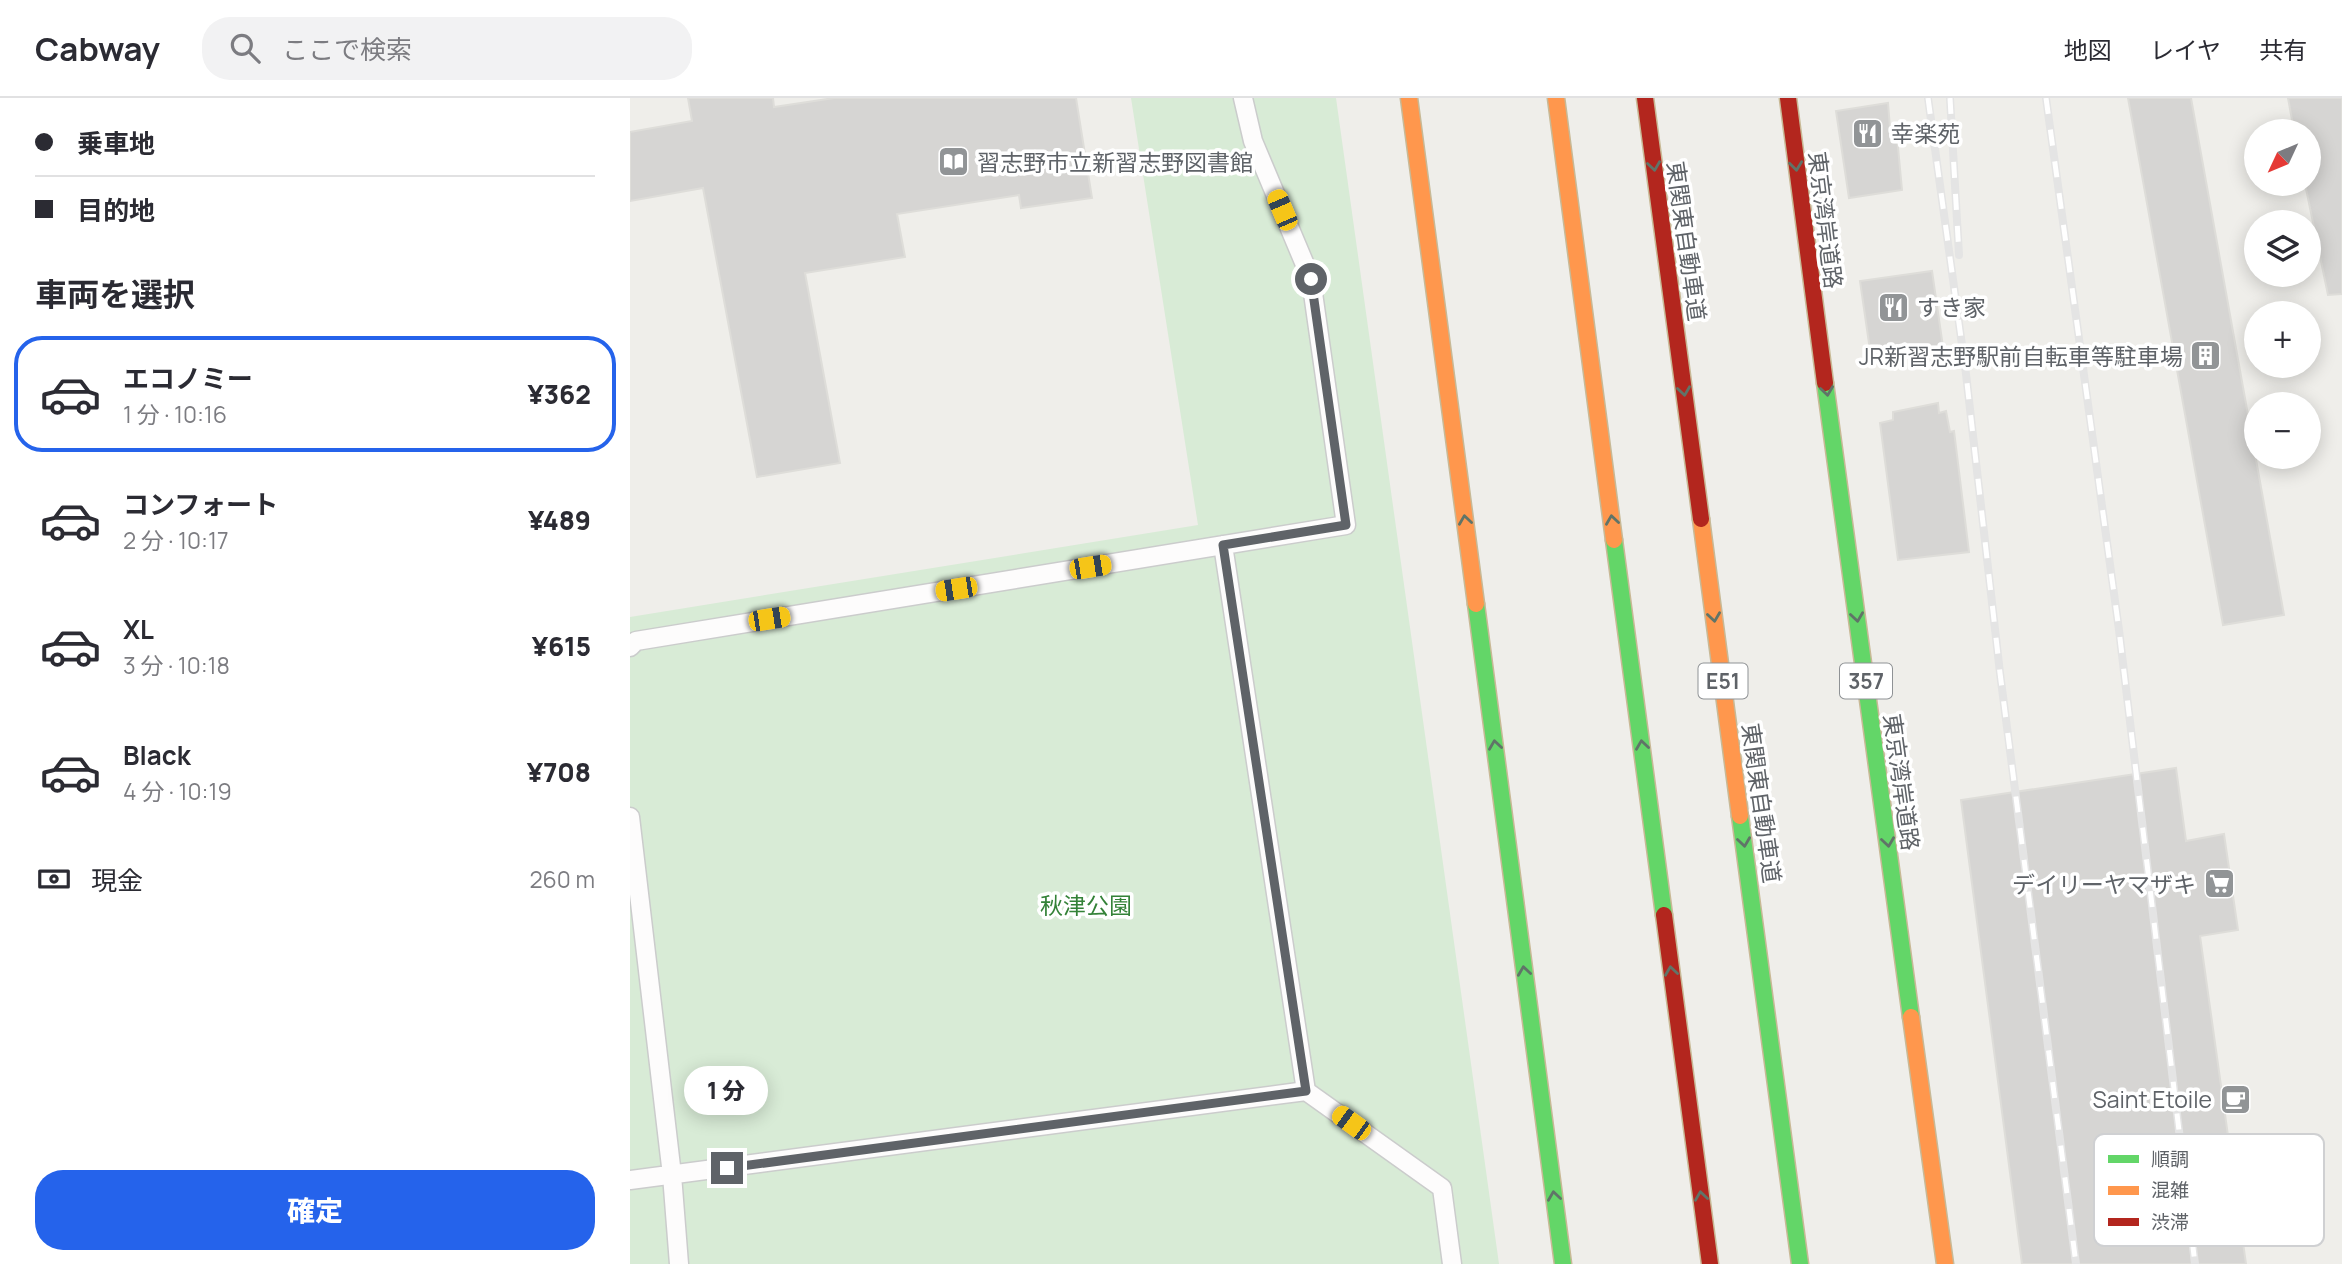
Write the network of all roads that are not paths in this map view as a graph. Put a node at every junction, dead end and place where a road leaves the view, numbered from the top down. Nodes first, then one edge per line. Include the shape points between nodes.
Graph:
1 (1243, 98) edge
2 (1409, 98) edge
3 (1556, 98) edge
4 (1645, 98) edge
5 (1788, 98) edge
6 (1223, 545) junction
7 (630, 647) edge
8 (630, 817) edge
9 (1306, 1091) junction
10 (672, 1175) junction
11 (630, 1180) edge
12 (679, 1264) edge
13 (1452, 1264) edge
14 (1563, 1264) edge
15 (1710, 1264) edge
16 (1800, 1264) edge
17 (1945, 1264) edge

1 - 6 lane via 1253,141 1311,279 1346,525
14 -> 2 highway
15 -> 3 highway
4 -> 16 highway, 東関東自動車道 / E51
5 -> 17 highway, 東京湾岸道路 / 357
6 - 7 lane via 636,641
6 - 9 lane
8 - 10 lane
9 - 10 lane
9 - 13 lane via 1442,1188
10 - 11 lane
10 - 12 lane

